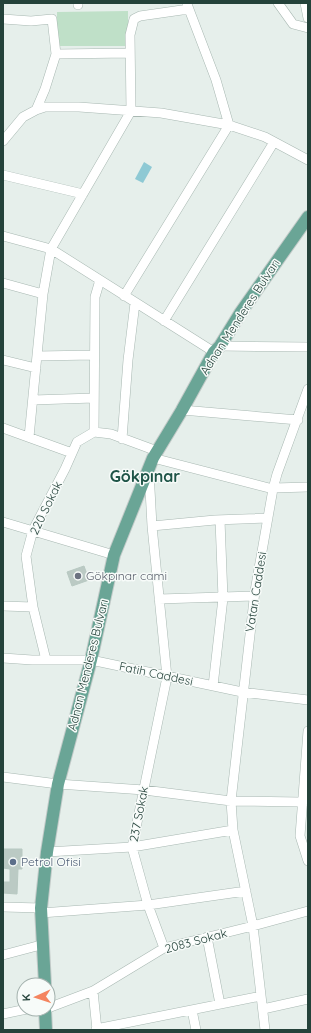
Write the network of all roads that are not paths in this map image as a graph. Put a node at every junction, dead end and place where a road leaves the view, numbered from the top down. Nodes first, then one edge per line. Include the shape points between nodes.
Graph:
1 (278, 3) edge
2 (305, 3) edge
3 (187, 6) edge
4 (308, 18) edge
5 (3, 19) edge
6 (308, 28) edge
7 (130, 53) junction
8 (56, 54) junction
9 (36, 110) junction
10 (131, 111) junction
11 (229, 125) junction
12 (5, 135) edge
13 (274, 142) junction
14 (308, 160) edge
15 (3, 176) edge
16 (83, 194) junction
17 (308, 217) edge
18 (3, 236) edge
19 (51, 249) junction
20 (100, 280) junction
21 (3, 282) edge
22 (43, 294) junction
23 (124, 296) junction
24 (136, 303) junction
25 (164, 321) junction
26 (308, 347) edge
27 (217, 349) junction
28 (94, 355) junction
29 (37, 356) junction
30 (3, 360) edge
31 (36, 368) junction
32 (308, 389) edge
33 (94, 398) junction
34 (33, 400) junction
35 (182, 410) junction
36 (298, 420) junction
37 (3, 428) edge
38 (94, 432) junction
39 (29, 437) junction
40 (122, 439) junction
41 (72, 453) junction
42 (153, 459) junction
43 (308, 487) edge
44 (273, 488) junction
45 (268, 518) junction
46 (220, 520) junction
47 (3, 522) edge
48 (152, 526) junction
49 (33, 530) junction
50 (114, 555) junction
51 (254, 596) junction
52 (224, 598) junction
53 (159, 599) junction
54 (3, 606) edge
55 (33, 607) junction
56 (3, 658) edge
57 (46, 660) junction
58 (91, 660) junction
59 (167, 677) junction
60 (213, 686) junction
61 (242, 692) junction
62 (308, 700) edge
63 (308, 731) edge
64 (3, 776) edge
65 (58, 784) junction
66 (144, 790) junction
67 (231, 800) junction
68 (305, 801) edge
69 (233, 830) junction
70 (132, 847) junction
71 (47, 852) junction
72 (308, 861) edge
73 (246, 891) junction
74 (148, 905) junction
75 (3, 908) edge
76 (308, 911) edge
77 (41, 915) junction
78 (253, 926) junction
79 (208, 938) junction
80 (37, 946) junction
81 (164, 948) junction
82 (3, 955) edge
83 (37, 977) edge
84 (45, 977) edge
85 (93, 991) junction
86 (261, 996) junction
87 (308, 998) edge
88 (220, 1004) junction
89 (56, 1005) edge
90 (262, 1009) junction
91 (192, 1010) junction
92 (16, 1011) edge
93 (3, 1014) edge
94 (37, 1017) edge
95 (46, 1017) edge
96 (96, 1029) edge
97 (37, 1030) edge
98 (46, 1030) edge
99 (196, 1030) edge
100 (265, 1030) edge

1 - 6 street via 293,24
2 - 4 street
3 - 7 street via 134,19 130,35
3 - 11 street via 216,80
5 - 8 street via 52,19
7 - 8 street
7 - 10 street
8 - 9 street
9 - 10 street via 45,107
9 - 12 street via 23,117
10 - 11 street via 160,113
10 - 16 street
11 - 13 street
11 - 23 street
13 - 14 street
13 - 25 street
15 - 16 street
16 - 19 street
17 - 27 main road, Adnan Menderes Bulvarı
18 - 19 street
19 - 20 street
19 - 22 street
20 - 23 street
20 - 28 street via 94,297
21 - 22 street
22 - 29 street
23 - 24 street
24 - 25 street
24 - 40 street via 128,360
25 - 27 street
26 - 27 street
27 - 35 main road, Adnan Menderes Bulvarı
28 - 29 street
28 - 33 street
29 - 31 street
30 - 31 street
31 - 34 street
32 - 36 street, Vatan Caddesi
33 - 34 street
33 - 38 street
34 - 39 street
35 - 36 street
35 - 42 main road, Adnan Menderes Bulvarı
36 - 44 street, Vatan Caddesi
37 - 39 street
38 - 40 street via 111,434
38 - 41 street, 220 Sokak via 77,442
39 - 41 street
40 - 42 street
41 - 49 street, 220 Sokak
42 - 44 street
42 - 48 street, 237 Sokak
42 - 50 main road, Adnan Menderes Bulvarı
43 - 44 street
44 - 45 street, Vatan Caddesi
45 - 46 street
45 - 51 street, Vatan Caddesi
46 - 48 street
46 - 52 street
47 - 49 street
48 - 53 street, 237 Sokak
49 - 50 street
49 - 55 street, 220 Sokak via 26,556
50 - 58 main road, Adnan Menderes Bulvarı
51 - 52 street
51 - 61 street, Vatan Caddesi
52 - 53 street
52 - 60 street
53 - 59 street, 237 Sokak
54 - 55 street
55 - 57 street, 220 Sokak
56 - 57 street, Fatih Caddesi
57 - 58 street, Fatih Caddesi
58 - 59 street, Fatih Caddesi
58 - 65 main road, Adnan Menderes Bulvarı
59 - 60 street, Fatih Caddesi
59 - 66 street, 237 Sokak
60 - 61 street, Fatih Caddesi
61 - 62 street, Fatih Caddesi
61 - 67 street, Vatan Caddesi
63 - 68 street
64 - 65 street
65 - 66 street
65 - 71 main road, Adnan Menderes Bulvarı
66 - 67 street
66 - 70 street, 237 Sokak
67 - 68 street
67 - 69 street, Vatan Caddesi
68 - 72 street via 300,836
69 - 70 street
69 - 73 street, Vatan Caddesi
70 - 71 street
70 - 74 street, 237 Sokak
71 - 77 main road, Adnan Menderes Bulvarı
73 - 74 street
73 - 78 street, Vatan Caddesi
74 - 77 street
74 - 81 street, 237 Sokak
75 - 77 street
76 - 78 street, 2083 Sokak
77 - 80 main road
77 - 84 main road
78 - 79 street, 2083 Sokak
78 - 86 street, Vatan Caddesi
79 - 81 street, 2083 Sokak
79 - 88 street
80 - 82 street
80 - 83 main road
81 - 85 street, 2083 Sokak
85 - 89 street, 2083 Sokak
85 - 96 street
86 - 88 street
86 - 90 street, Vatan Caddesi
87 - 90 street
88 - 91 street
90 - 100 street, Vatan Caddesi
91 - 96 street
91 - 99 street
92 - 93 street
94 - 97 main road
95 - 98 main road

